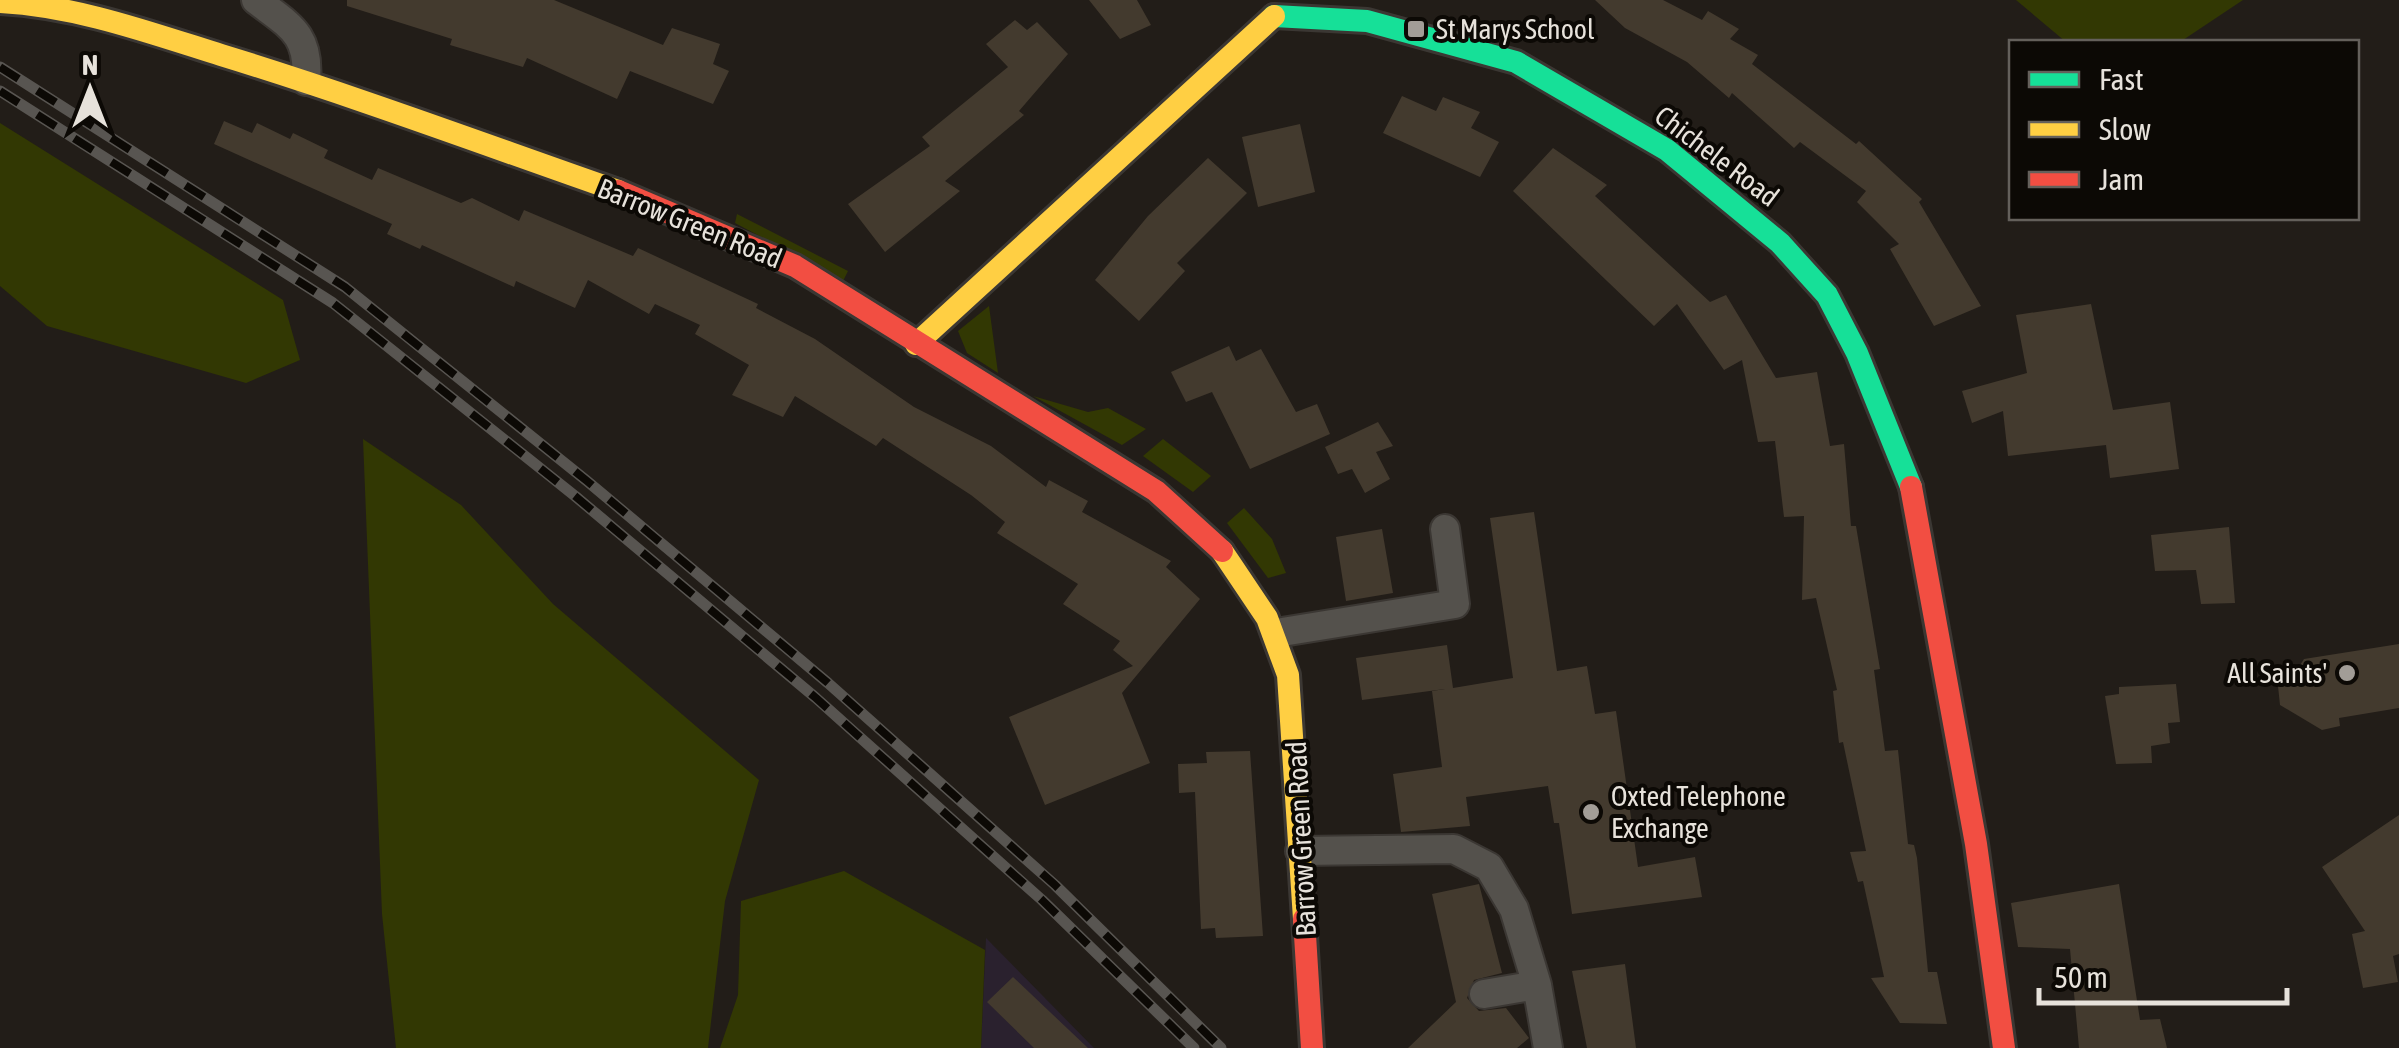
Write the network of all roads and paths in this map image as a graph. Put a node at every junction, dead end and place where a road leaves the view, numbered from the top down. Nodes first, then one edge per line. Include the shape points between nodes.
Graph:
1 (256, 0) edge
2 (0, 2) edge
3 (1269, 8) edge
4 (306, 81) junction
5 (916, 344) junction
6 (1445, 530) dead end
7 (1276, 633) junction
8 (1300, 851) junction
9 (1536, 985) junction
10 (1484, 994) dead end
11 (1312, 1048) edge
12 (1548, 1048) edge
13 (2004, 1048) edge

1 - 4 street via 296,30 308,56
2 - 4 street, Barrow Green Road via 53,4
3 - 5 street, Chichele Road
3 - 13 street, Chichele Road via 1367,21 1516,62 1668,150 1780,243 1827,295 1916,503
4 - 5 street, Barrow Green Road via 656,205 795,266
5 - 7 street, Barrow Green Road via 1201,525 1250,584
6 - 7 street via 1455,604
7 - 8 street, Barrow Green Road via 1294,719
8 - 9 street via 1454,849 1489,867 1514,909
8 - 11 street, Barrow Green Road
9 - 10 street
9 - 12 street

